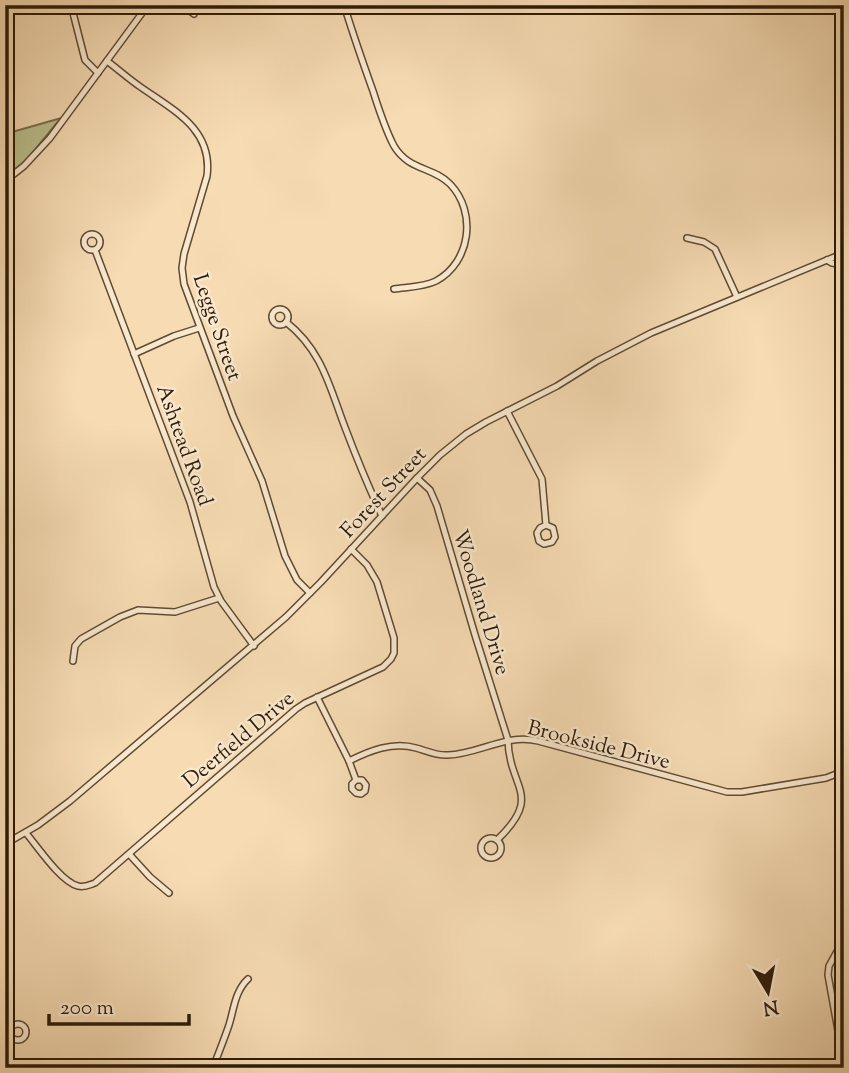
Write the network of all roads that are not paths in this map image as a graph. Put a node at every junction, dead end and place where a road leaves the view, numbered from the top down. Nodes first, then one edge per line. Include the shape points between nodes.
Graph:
1 (71, 5) edge
2 (148, 5) edge
3 (182, 5) edge
4 (344, 5) edge
5 (194, 14) dead end
6 (107, 61) junction
7 (97, 73) junction
8 (5, 181) edge
9 (687, 238) dead end
10 (95, 250) dead end
11 (844, 253) edge
12 (827, 260) junction
13 (844, 265) edge
14 (394, 289) dead end
15 (737, 297) junction
16 (286, 322) dead end
17 (199, 328) junction
18 (134, 354) junction
19 (507, 411) junction
20 (417, 478) junction
21 (382, 516) junction
22 (546, 525) dead end
23 (351, 549) junction
24 (310, 593) junction
25 (219, 598) junction
26 (254, 646) junction
27 (73, 661) dead end
28 (317, 698) junction
29 (508, 740) junction
30 (349, 761) junction
31 (844, 771) edge
32 (356, 780) dead end
33 (26, 833) junction
34 (497, 841) dead end
35 (5, 844) edge
36 (129, 854) junction
37 (169, 893) dead end
38 (844, 939) edge
39 (248, 979) dead end
40 (13, 1037) dead end
41 (5, 1041) edge
42 (844, 1064) edge
43 (213, 1068) edge

1 - 7 street via 85,61
2 - 6 street
3 - 5 street
4 - 14 street via 393,144 404,159 451,186 466,216 464,246 448,272 433,282
6 - 7 street
6 - 17 street, Legge Street via 185,119 206,150 206,180 182,268
7 - 8 street via 50,138
9 - 15 street via 712,247
10 - 18 street, Ashtead Road
11 - 12 street, Forest Street
12 - 13 street
12 - 15 street, Forest Street
15 - 19 street, Forest Street via 651,332
16 - 21 street via 321,363
17 - 18 street
17 - 24 street, Legge Street via 262,481 285,556
18 - 25 street, Ashtead Road via 190,502
19 - 20 street, Forest Street via 466,434
19 - 22 street via 541,479
20 - 21 street, Forest Street
20 - 29 street, Woodland Drive via 438,506
21 - 23 street, Forest Street
23 - 24 street, Forest Street
23 - 28 street, Deerfield Drive via 377,582 394,653 383,667
24 - 26 street, Forest Street
25 - 26 street, Ashtead Road
25 - 27 street via 175,612 138,610 120,617 81,639
26 - 33 street, Forest Street
28 - 30 street
28 - 36 street, Deerfield Drive via 292,712
29 - 30 street, Brookside Drive via 450,755 395,746
29 - 31 street, Brookside Drive via 538,741 727,792 826,778
29 - 34 street, Woodland Drive via 522,804 511,828
30 - 32 street
33 - 35 street, Forest Street
33 - 36 street, Deerfield Drive via 57,870 80,887 98,881
36 - 37 street
38 - 42 street via 828,971
39 - 43 street via 238,993
40 - 41 street

